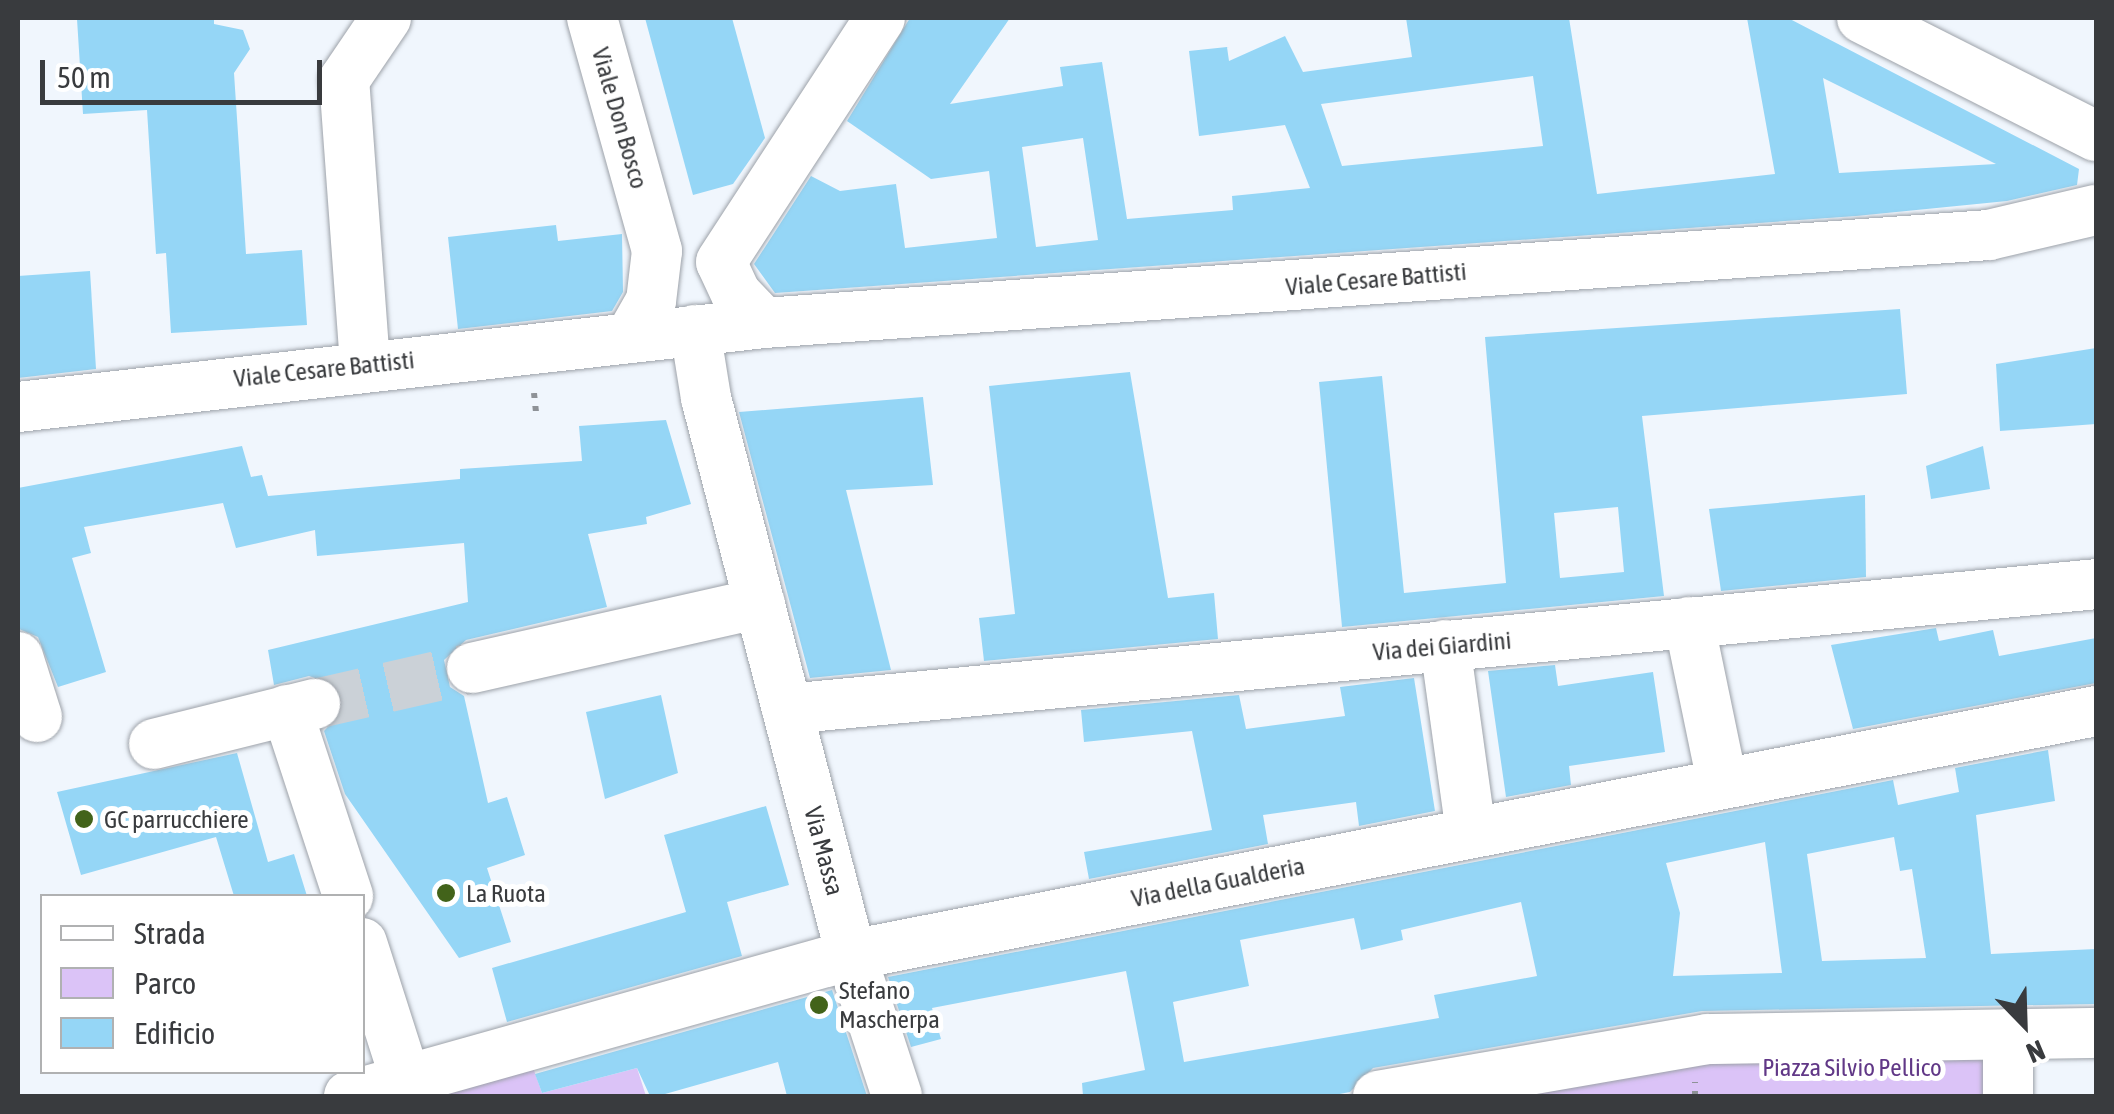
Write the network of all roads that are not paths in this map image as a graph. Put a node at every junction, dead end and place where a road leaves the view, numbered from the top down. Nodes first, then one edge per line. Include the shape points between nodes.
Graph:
1 (386, 18) edge
2 (592, 18) edge
3 (880, 18) edge
4 (1862, 18) edge
5 (2096, 136) edge
6 (754, 202) junction
7 (2096, 210) edge
8 (649, 218) junction
9 (1988, 234) junction
10 (2096, 249) edge
11 (764, 323) junction
12 (696, 330) junction
13 (631, 336) junction
14 (365, 364) junction
15 (18, 407) edge
16 (2096, 584) edge
17 (760, 603) junction
18 (1689, 622) junction
19 (1445, 645) junction
20 (18, 656) edge
21 (472, 668) tunnel mouth
22 (787, 709) junction
23 (2096, 711) edge
24 (37, 717) dead end
25 (154, 744) dead end
26 (1722, 781) junction
27 (1471, 832) junction
28 (347, 894) edge
29 (365, 952) edge
30 (851, 956) junction
31 (2096, 1033) edge
32 (2008, 1034) junction
33 (406, 1081) junction
34 (349, 1096) edge
35 (897, 1096) edge
36 (1378, 1096) edge
37 (2008, 1096) edge

1 - 14 street via 344,80
2 - 8 street, Viale Don Bosco
3 - 6 street
4 - 5 street
6 - 8 street, Viale Don Bosco via 688,252
6 - 11 street via 721,262 736,294
7 - 9 street, Viale Cesare Battisti
8 - 13 street, Viale Don Bosco via 657,276
9 - 10 street, Viale Cesare Battisti
9 - 11 street, Viale Cesare Battisti
11 - 12 street, Viale Cesare Battisti
12 - 13 street, Viale Cesare Battisti
12 - 17 street, Via Massa
13 - 14 street, Viale Cesare Battisti
14 - 15 street, Viale Cesare Battisti
16 - 18 street, Via dei Giardini
17 - 21 street
17 - 22 street, Via Massa
18 - 19 street, Via dei Giardini
18 - 26 street
19 - 22 street, Via dei Giardini
19 - 27 street
20 - 24 street
22 - 30 street, Via Massa
23 - 26 street, Via della Gualderia
25 - 28 street via 301,707 319,804
26 - 27 street, Via della Gualderia
27 - 30 street, Via della Gualderia
29 - 33 street
30 - 33 street, Via della Gualderia
30 - 35 street, Via Massa
31 - 32 street
32 - 36 street via 1706,1038
32 - 37 street
33 - 34 street, Via della Gualderia

